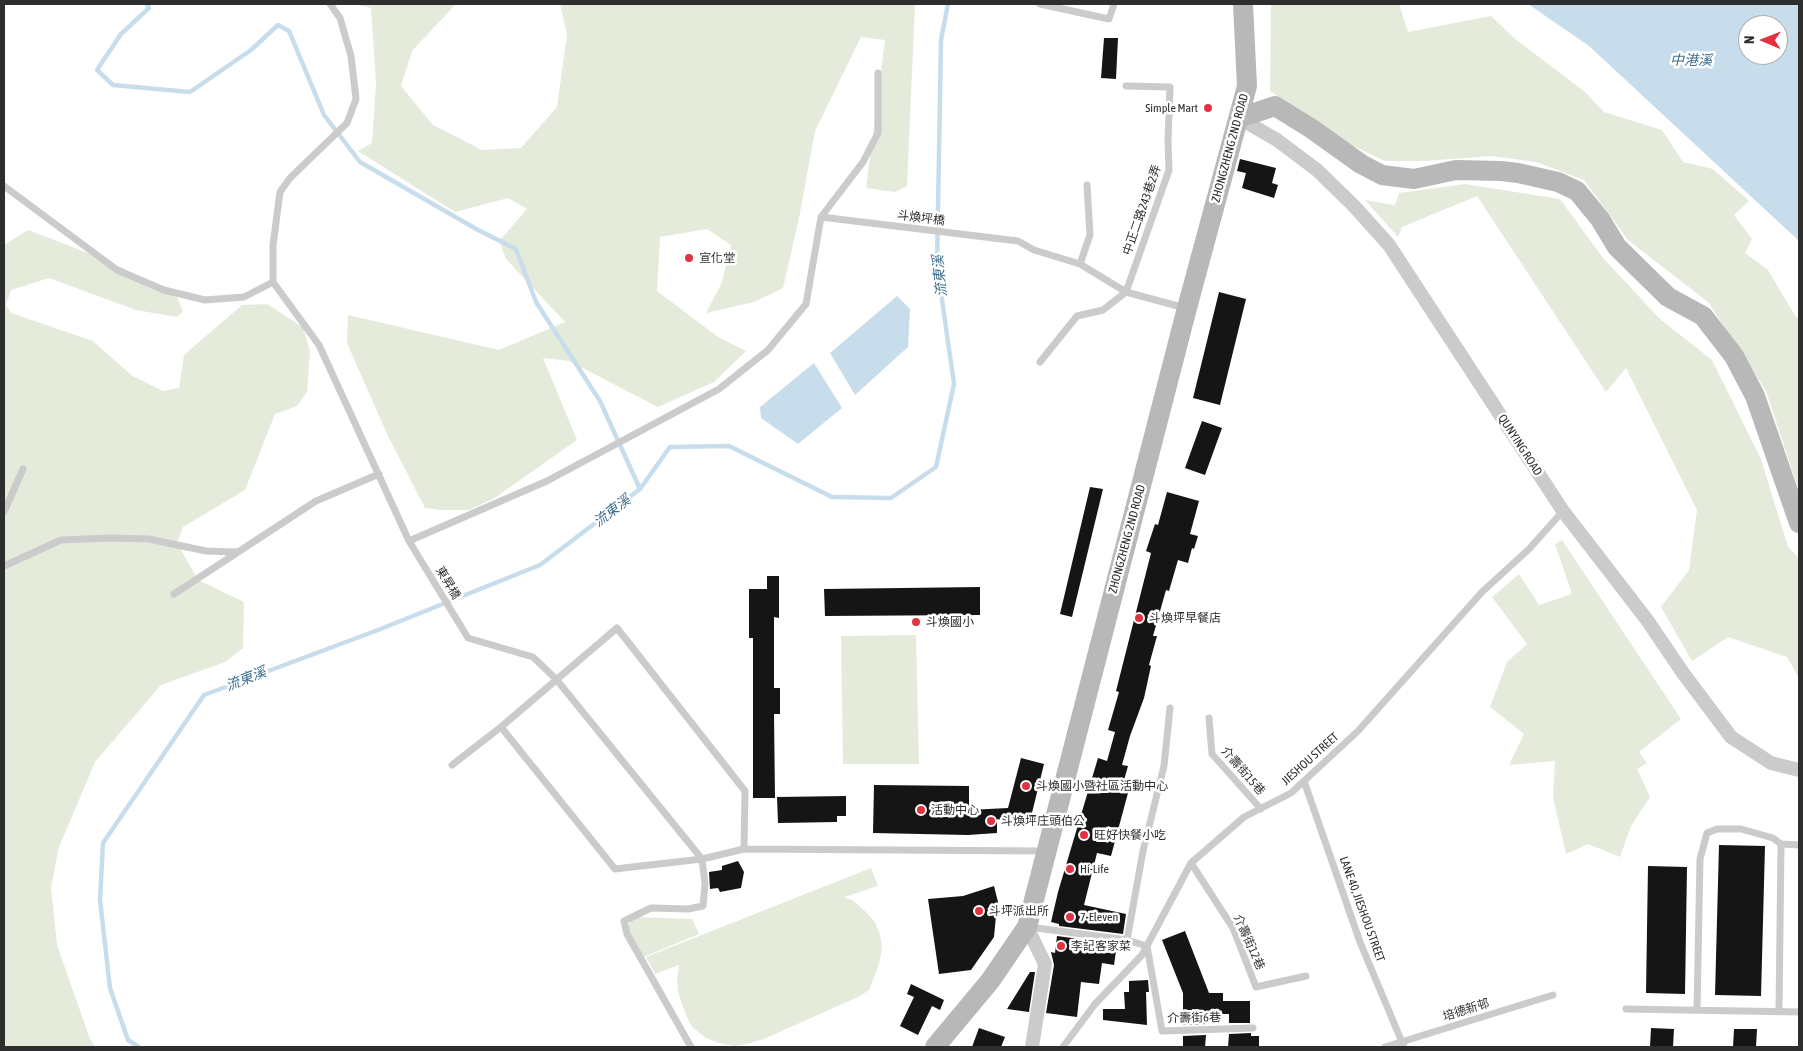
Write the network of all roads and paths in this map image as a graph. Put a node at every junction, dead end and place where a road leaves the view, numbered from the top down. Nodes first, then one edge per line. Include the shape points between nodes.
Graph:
1 (330, 4) edge
2 (1040, 4) edge
3 (1114, 4) edge
4 (1243, 4) edge
5 (878, 73) dead end
6 (1126, 86) dead end
7 (1239, 118) junction
8 (1087, 185) dead end
9 (4, 186) edge
10 (821, 217) junction
11 (1080, 264) junction
12 (273, 282) junction
13 (1126, 292) junction
14 (1187, 308) junction
15 (1040, 362) dead end
16 (24, 470) dead end
17 (379, 474) junction
18 (1563, 511) junction
19 (4, 512) edge
20 (1799, 523) edge
21 (409, 541) junction
22 (237, 552) junction
23 (4, 566) edge
24 (174, 594) dead end
25 (556, 679) junction
26 (1170, 708) dead end
27 (1209, 718) dead end
28 (501, 727) junction
29 (452, 765) dead end
30 (1799, 770) edge
31 (1304, 781) junction
32 (1261, 809) junction
33 (1781, 844) junction
34 (1799, 845) edge
35 (744, 849) junction
36 (1046, 851) junction
37 (702, 858) junction
38 (1191, 863) junction
39 (1027, 927) junction
40 (1127, 940) junction
41 (1147, 946) junction
42 (1306, 976) dead end
43 (1553, 995) dead end
44 (1626, 1009) dead end
45 (1697, 1010) junction
46 (1779, 1012) junction
47 (1799, 1012) edge
48 (1252, 1028) dead end
49 (1403, 1045) edge
50 (691, 1047) edge
51 (935, 1047) edge
52 (1032, 1047) edge
53 (1063, 1047) edge
54 (1385, 1047) edge

1 - 12 lane via 340,18 351,56 356,98 347,123 290,178 280,192 272,245
2 - 3 lane via 1109,20
4 - 7 main road, ZHONGZHENG 2ND ROAD via 1247,86
5 - 10 lane via 878,133 863,162
6 - 13 lane, 中正二路243巷2弄 via 1170,87 1170,170
7 - 14 main road, ZHONGZHENG 2ND ROAD
7 - 18 street, QUNYING ROAD via 1277,140 1317,170 1389,245
7 - 20 main road via 1275,106 1382,175 1414,179 1456,170 1501,171 1558,182 1577,191 1617,247 1668,297 1703,316 1734,356 1755,396
8 - 11 lane via 1090,235
9 - 12 lane via 118,270 164,290 205,300 244,297
10 - 11 lane, 斗煥坪橋 via 1018,241 1034,250
10 - 21 lane via 806,304 768,350 726,384 548,481
11 - 13 lane, 斗煥坪橋
12 - 17 lane, 東昇橋 via 319,345
13 - 14 lane, 斗煥坪橋
13 - 15 lane via 1103,310 1077,316
14 - 36 main road, ZHONGZHENG 2ND ROAD
16 - 19 lane
17 - 21 lane, 東昇橋
17 - 22 lane via 316,501
18 - 30 street, QUNYING ROAD via 1731,736 1771,763
18 - 31 lane, JIESHOU STREET via 1529,549 1482,592 1358,731
21 - 25 lane, 東昇橋 via 468,638 533,657
22 - 23 lane via 206,551 149,539 61,540
22 - 24 lane
25 - 28 lane
25 - 35 lane via 617,628 745,791
25 - 37 lane
26 - 40 lane via 1164,766 1143,851
27 - 32 lane, 介壽街15巷 via 1212,754
28 - 29 lane
28 - 37 lane via 615,869
31 - 32 lane, JIESHOU STREET via 1291,793
31 - 49 lane, LANE 40, JIESHOU STREET via 1360,942
32 - 38 lane, JIESHOU STREET via 1244,817
33 - 34 lane
33 - 45 lane via 1774,838 1741,829 1717,829 1708,833 1700,859
33 - 46 lane
35 - 36 lane
35 - 37 lane
36 - 39 main road, ZHONGZHENG 2ND ROAD
37 - 50 lane via 703,906 651,908 624,921 627,934
38 - 41 lane, JIESHOU STREET
38 - 42 lane, 介壽街12巷 via 1233,928 1256,987
39 - 40 lane
39 - 51 main road, ZHONGZHENG 2ND ROAD via 990,981
39 - 52 street via 1045,964
40 - 41 lane
41 - 48 lane, 介壽街6巷 via 1162,1031
41 - 53 lane, JIESHOU STREET via 1095,1004
43 - 49 lane, 培德新邨
44 - 45 lane
45 - 46 lane
46 - 47 lane
49 - 54 lane, 培德新邨

